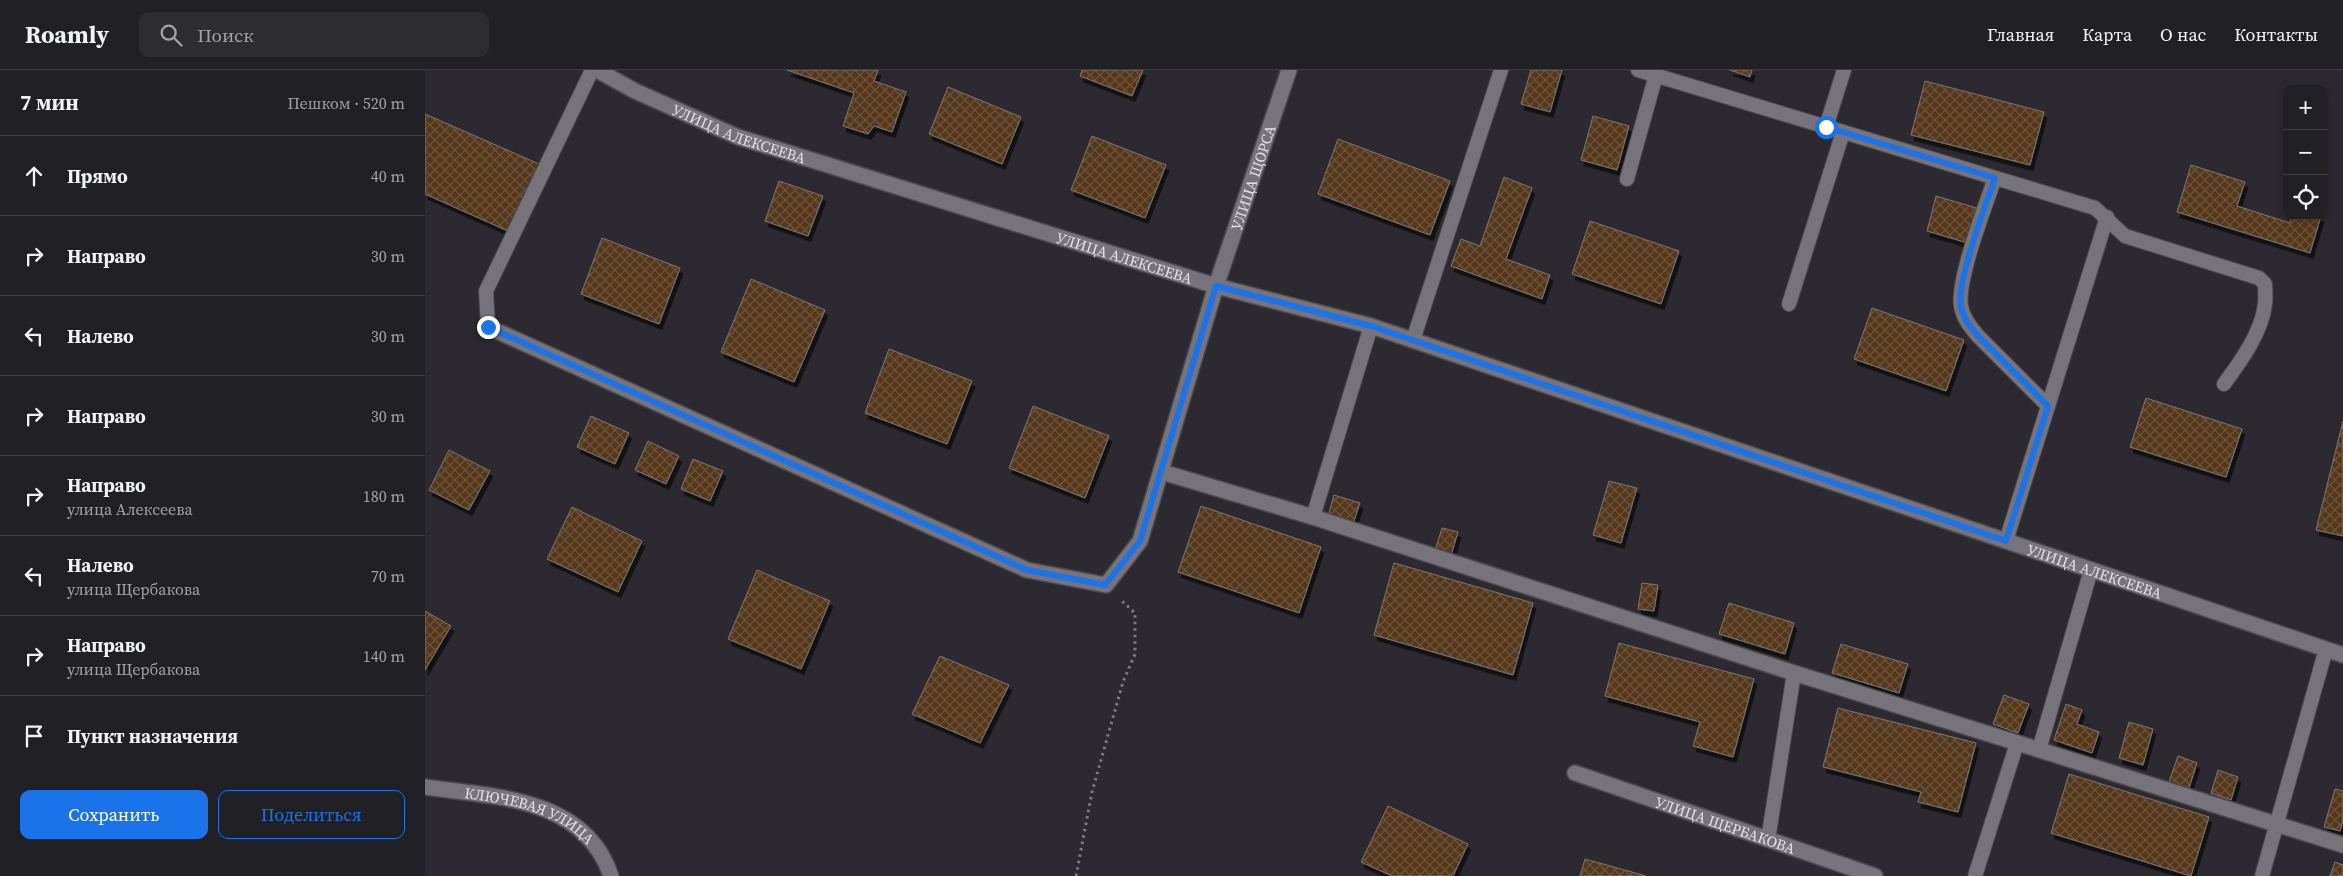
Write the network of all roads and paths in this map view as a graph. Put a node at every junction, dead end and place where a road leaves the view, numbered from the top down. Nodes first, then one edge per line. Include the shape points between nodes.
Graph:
1 (592, 70) edge
2 (597, 70) edge
3 (1289, 70) edge
4 (1501, 70) edge
5 (1638, 70) edge
6 (1843, 70) edge
7 (1656, 75) junction
8 (1826, 127) junction
9 (1843, 132) junction
10 (1995, 178) junction
11 (1627, 179) dead end
12 (2107, 217) junction
13 (1216, 286) junction
14 (1789, 304) dead end
15 (1371, 326) junction
16 (488, 327) joint
17 (1413, 340) junction
18 (2224, 384) dead end
19 (2048, 406) junction
20 (1162, 472) junction
21 (1313, 517) junction
22 (2006, 541) junction
23 (2091, 570) junction
24 (1105, 585) junction
25 (2326, 649) junction
26 (2343, 655) edge
27 (1794, 673) junction
28 (2017, 743) junction
29 (2039, 750) junction
30 (1575, 773) dead end
31 (425, 787) edge
32 (2276, 824) junction
33 (1768, 840) junction
34 (2343, 845) edge
35 (611, 876) edge
36 (1076, 876) edge
37 (1875, 876) edge
38 (1975, 876) edge
39 (2262, 876) edge

1 - 16 lane via 486,291
2 - 13 street, УЛИЦА АЛЕКСЕЕВА via 635,91 738,137
3 - 13 street, УЛИЦА ЩОРСА
4 - 17 lane
5 - 7 lane
6 - 8 lane
7 - 8 lane
7 - 11 lane
8 - 9 lane
9 - 10 lane
9 - 14 lane
10 - 12 lane via 2095,208
10 - 19 lane via 1961,291 1962,313 1978,336
12 - 18 lane via 2113,227 2125,236 2259,278 2265,284 2265,303 2255,335
12 - 19 lane
13 - 15 street, УЛИЦА АЛЕКСЕЕВА
13 - 20 street
15 - 17 street, УЛИЦА АЛЕКСЕЕВА
15 - 21 lane
16 - 24 street via 1027,570
17 - 22 street, УЛИЦА АЛЕКСЕЕВА
19 - 22 lane
20 - 21 street
20 - 24 street via 1140,541
21 - 27 street
22 - 23 street, УЛИЦА АЛЕКСЕЕВА
23 - 25 street, УЛИЦА АЛЕКСЕЕВА
23 - 29 lane
24 - 36 path via 1135,613 1135,654 1123,682 1092,792
25 - 26 street, УЛИЦА АЛЕКСЕЕВА
25 - 32 lane
27 - 28 street
27 - 33 lane
28 - 29 street
28 - 38 lane
29 - 32 street
30 - 33 street, УЛИЦА ЩЕРБАКОВА
31 - 35 street, КЛЮЧЕВАЯ УЛИЦА via 513,800 571,821 583,831 608,865
32 - 34 street
32 - 39 lane
33 - 37 street, УЛИЦА ЩЕРБАКОВА

